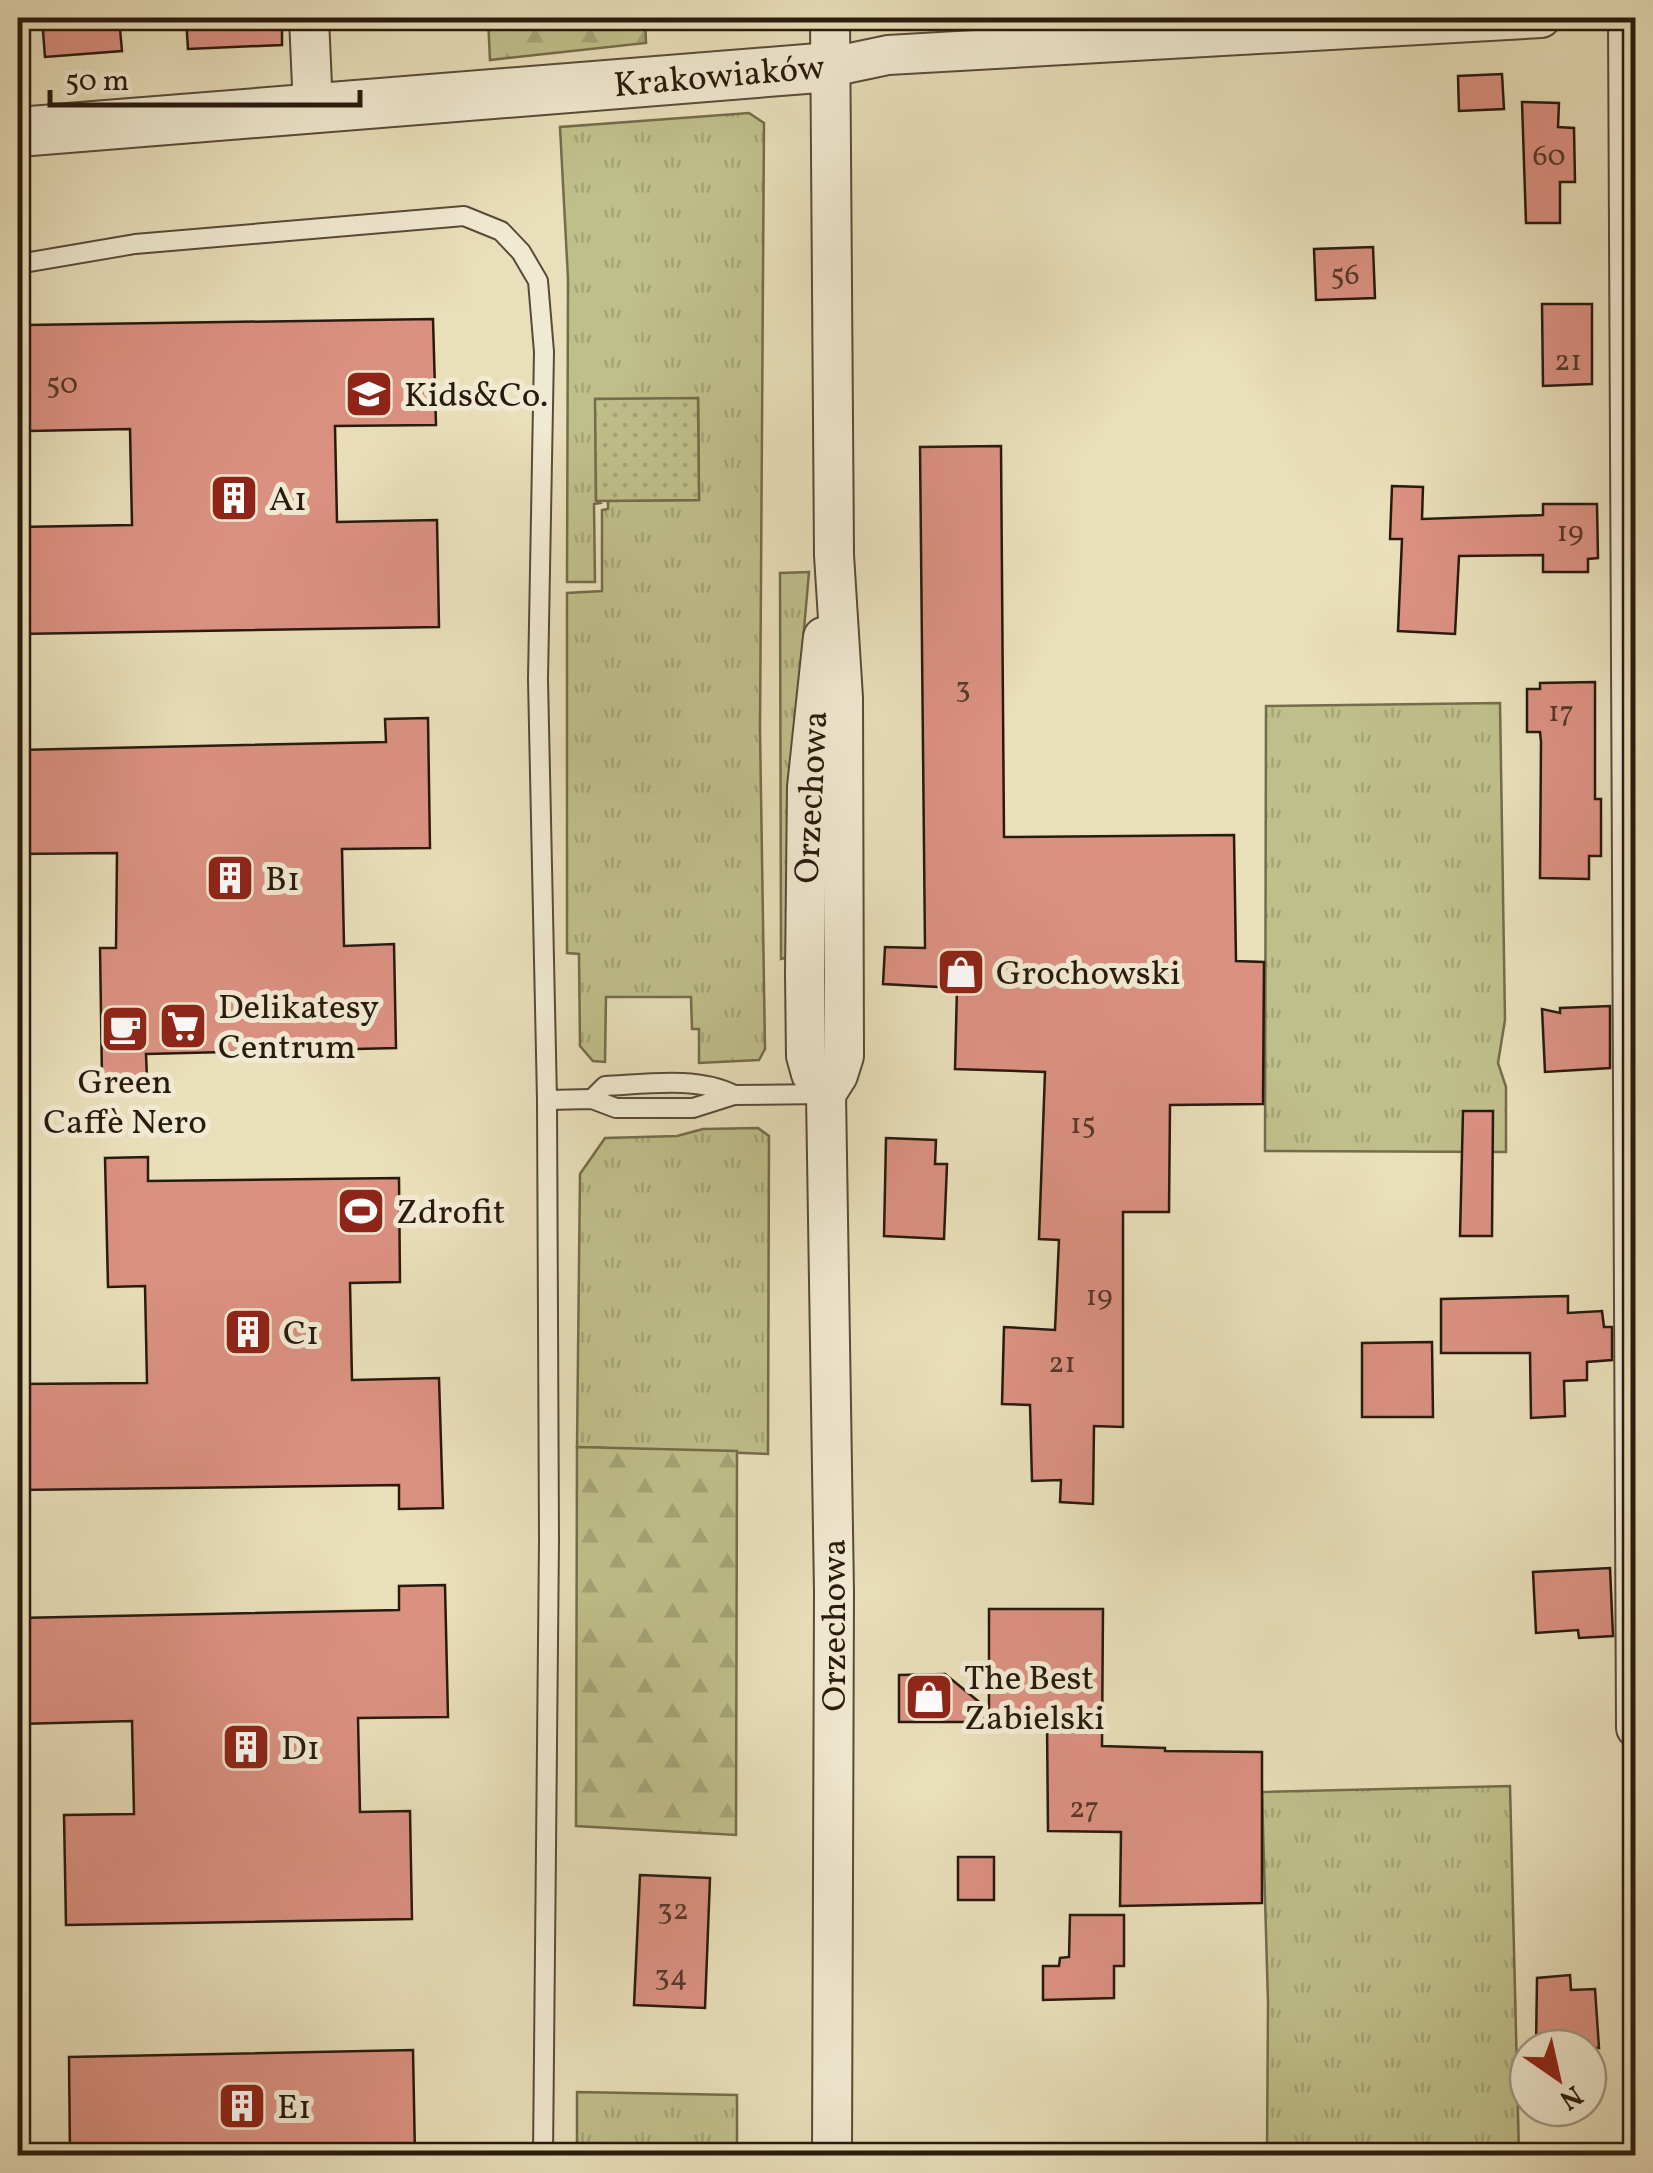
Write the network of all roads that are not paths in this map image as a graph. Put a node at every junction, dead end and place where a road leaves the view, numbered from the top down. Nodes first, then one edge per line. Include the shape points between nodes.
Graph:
1 (308, 18) edge
2 (830, 18) edge
3 (1541, 18) edge
4 (1628, 18) edge
5 (831, 67) junction
6 (312, 109) junction
7 (18, 132) edge
8 (18, 264) edge
9 (826, 1094) junction
10 (547, 1100) junction
11 (1636, 1728) edge
12 (544, 2156) edge
13 (832, 2156) edge

1 - 6 street
2 - 5 street, Orzechowa
3 - 5 street, Krakowiaków via 888,55
4 - 11 street
5 - 6 street, Krakowiaków
5 - 9 street, Orzechowa via 834,555 805,815 806,1056
6 - 7 street, Krakowiaków
8 - 10 lane via 135,244 464,216 501,231 521,252 538,281 544,352 538,679
9 - 10 lane via 734,1095 693,1108
9 - 13 street, Orzechowa via 834,1592
10 - 12 lane

